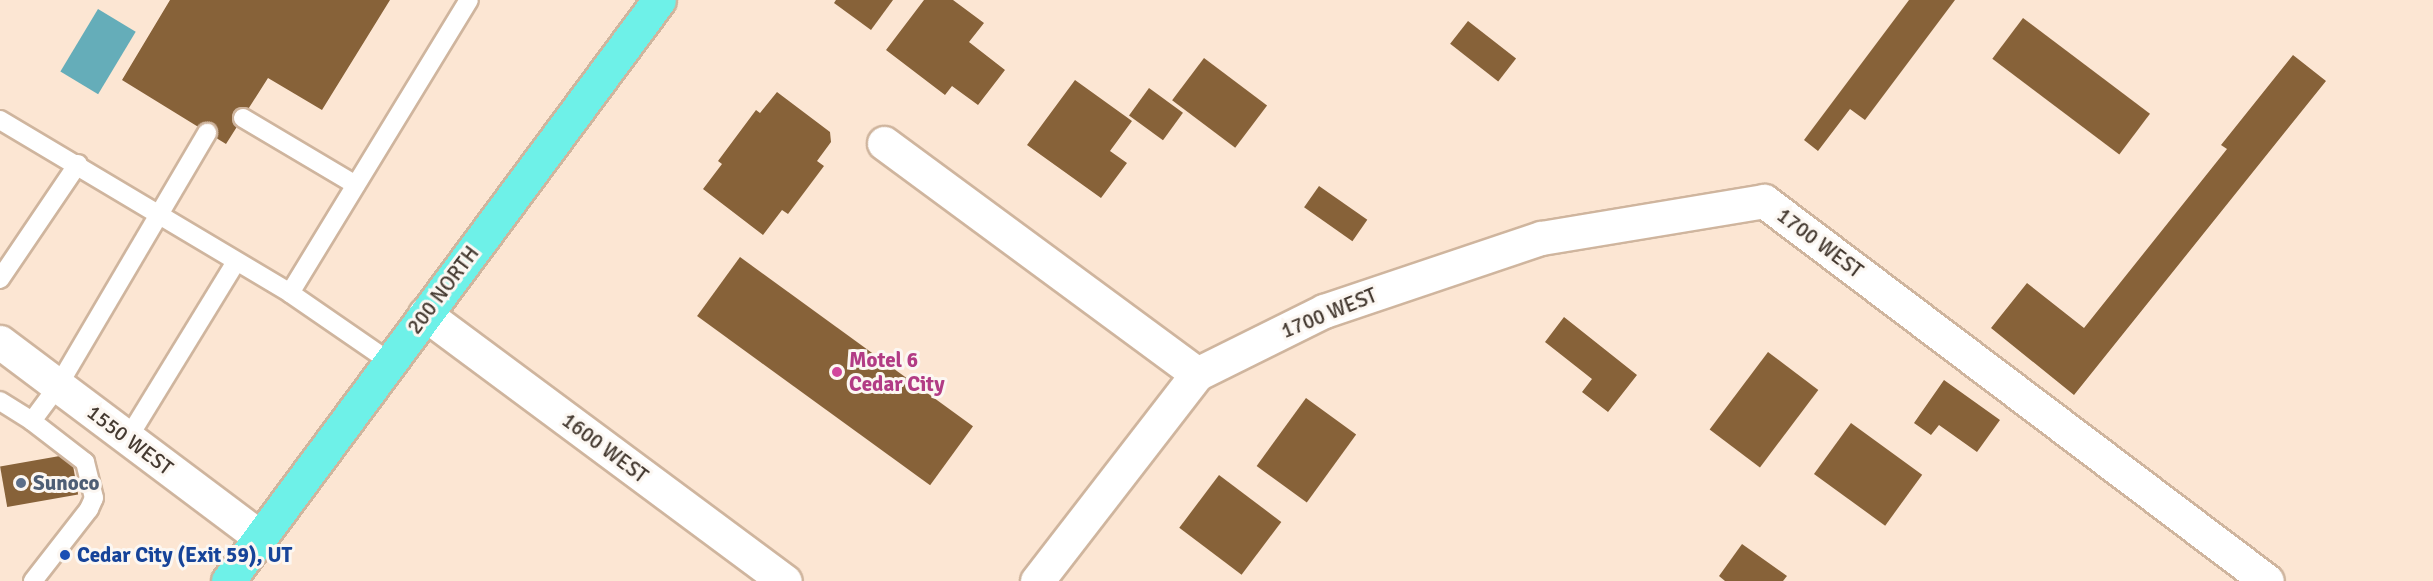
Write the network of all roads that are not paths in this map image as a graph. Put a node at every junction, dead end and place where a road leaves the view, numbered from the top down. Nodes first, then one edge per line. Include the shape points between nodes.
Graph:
1 (469, 0) edge
2 (658, 0) edge
3 (243, 118) dead end
4 (0, 120) edge
5 (207, 133) dead end
6 (884, 143) dead end
7 (78, 165) junction
8 (356, 185) junction
9 (157, 215) junction
10 (236, 262) junction
11 (0, 279) edge
12 (290, 293) junction
13 (425, 314) junction
14 (0, 342) edge
15 (390, 362) junction
16 (1197, 374) junction
17 (58, 386) junction
18 (0, 401) edge
19 (32, 421) junction
20 (128, 438) junction
21 (260, 537) junction
22 (33, 581) edge
23 (228, 581) edge
24 (786, 581) edge
25 (1037, 581) edge
26 (2267, 581) edge

1 - 8 lane
2 - 13 main road, 200 NORTH
3 - 8 lane
4 - 7 lane
5 - 9 lane
6 - 16 street
7 - 9 lane
7 - 11 lane
8 - 12 lane
9 - 10 lane
9 - 17 lane
10 - 12 lane
10 - 20 lane
12 - 15 lane
13 - 15 main road, 200 NORTH
13 - 24 street, 1600 WEST
14 - 17 street, 1550 WEST
15 - 21 main road, 200 NORTH
16 - 25 street, 1700 WEST
16 - 26 street, 1700 WEST via 1324,311 1541,238 1764,201
17 - 19 lane
17 - 20 street, 1550 WEST
18 - 19 lane
19 - 22 lane via 85,462 94,498
20 - 21 street, 1550 WEST
21 - 23 main road, 200 NORTH

